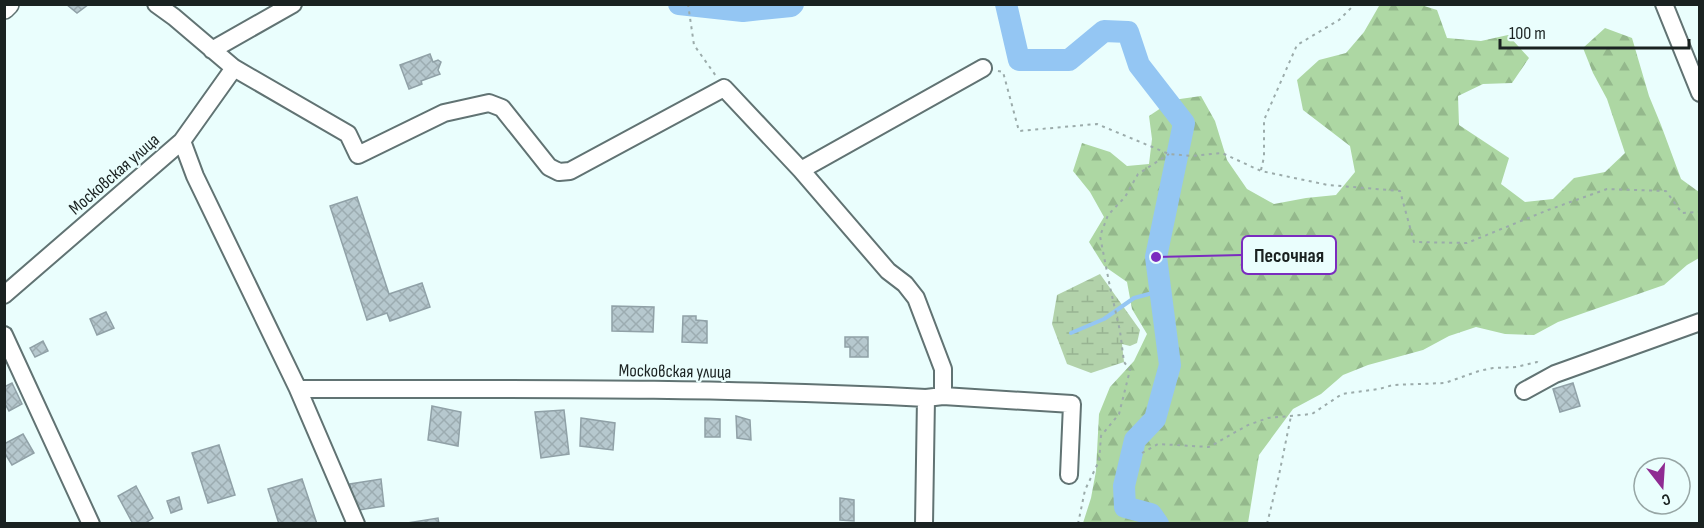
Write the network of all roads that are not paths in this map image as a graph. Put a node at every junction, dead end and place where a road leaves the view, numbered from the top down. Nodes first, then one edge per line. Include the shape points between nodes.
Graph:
1 (9, 4) edge
2 (156, 4) edge
3 (293, 4) edge
4 (1664, 4) edge
5 (4, 8) edge
6 (212, 50) junction
7 (234, 68) junction
8 (982, 68) road end
9 (1700, 93) edge
10 (182, 141) junction
11 (801, 170) junction
12 (4, 295) edge
13 (1700, 322) edge
14 (4, 335) edge
15 (298, 389) junction
16 (1524, 391) dead end
17 (935, 397) junction
18 (1069, 475) dead end
19 (91, 524) edge
20 (356, 524) edge
21 (924, 524) edge

1 - 5 main road
2 - 6 street
3 - 6 street
4 - 9 street
6 - 7 street
7 - 10 street, Московская улица
7 - 11 street via 348,134 358,155 444,113 489,103 502,108 549,167 559,172 570,171 724,88
8 - 11 street
10 - 12 street, Московская улица
10 - 15 street via 195,176
11 - 17 street via 916,298 943,369
13 - 16 street via 1555,374
14 - 19 street
15 - 17 street, Московская улица via 580,389
15 - 20 street
17 - 18 street, Московская улица via 1072,404
17 - 21 street

